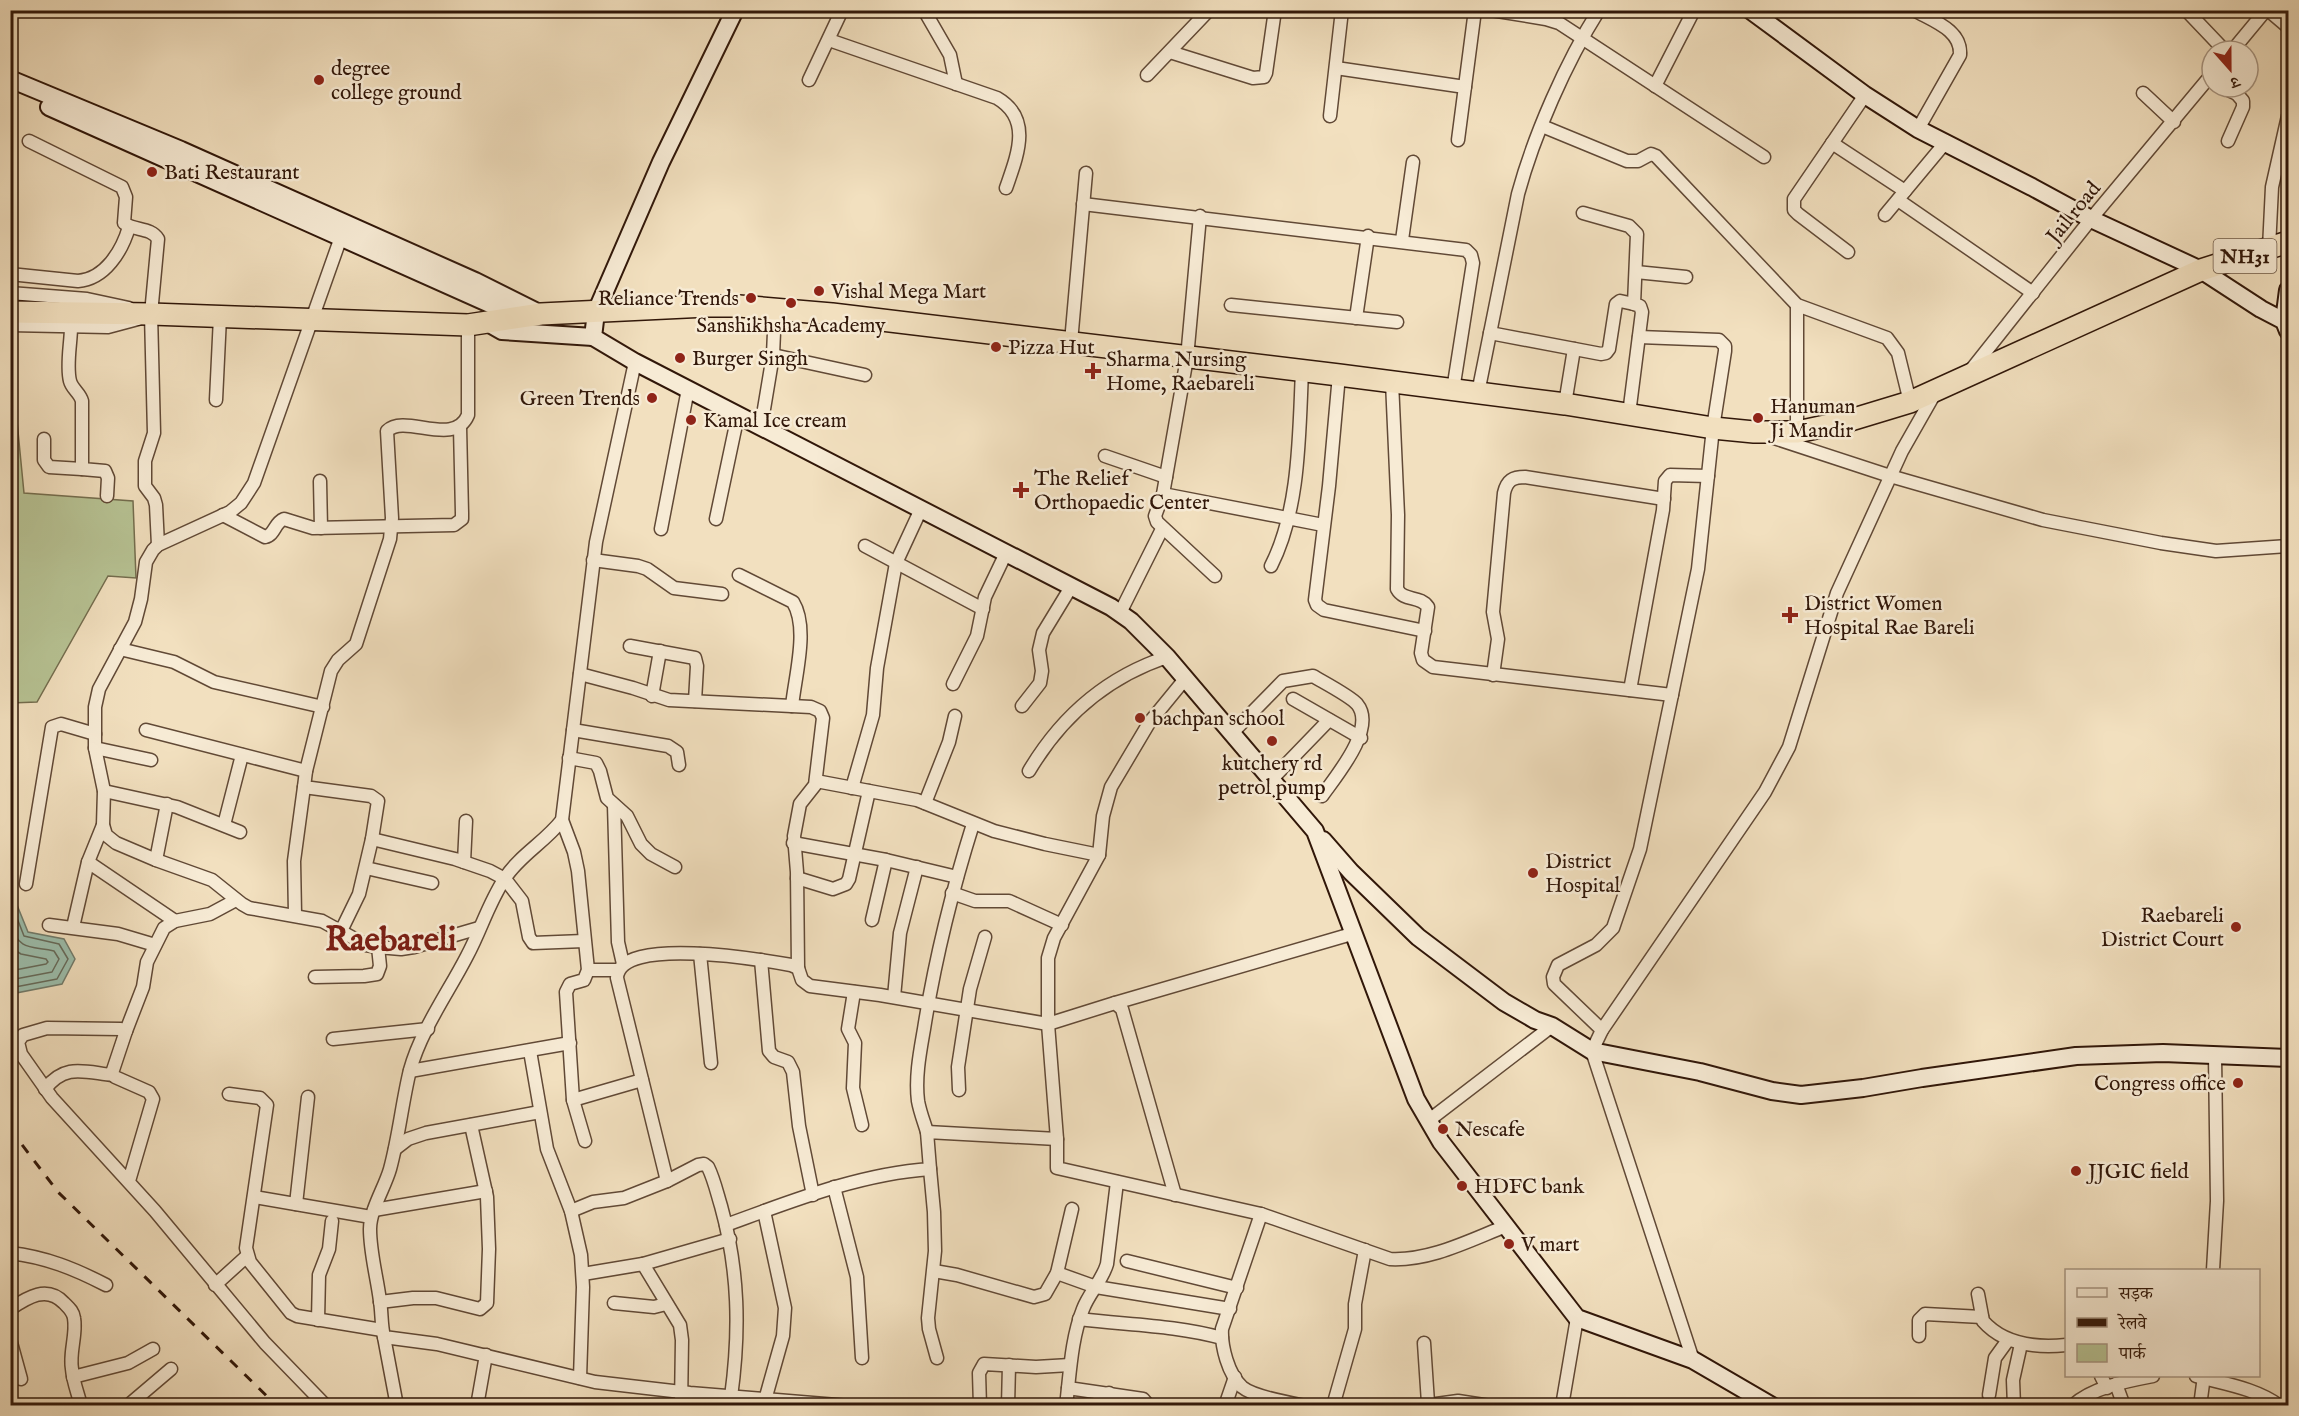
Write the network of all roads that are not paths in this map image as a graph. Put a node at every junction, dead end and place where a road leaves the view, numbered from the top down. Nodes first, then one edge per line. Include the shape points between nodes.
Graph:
1 (735, 10) edge
2 (842, 10) edge
3 (924, 10) edge
4 (1209, 10) edge
5 (1275, 10) edge
6 (1342, 10) edge
7 (1475, 10) edge
8 (1491, 10) edge
9 (1599, 10) edge
10 (1694, 10) edge
11 (1750, 10) edge
12 (1914, 10) edge
13 (2267, 10) edge
14 (2187, 11) edge
15 (2289, 27) edge
16 (1581, 38) junction
17 (2214, 39) edge
18 (2242, 39) edge
19 (829, 40) junction
20 (1170, 52) junction
21 (1336, 68) junction
22 (1147, 75) dead end
23 (10, 79) edge
24 (809, 80) dead end
25 (956, 84) junction
26 (1655, 86) junction
27 (1465, 87) junction
28 (10, 90) edge
29 (2200, 91) edge
30 (2143, 93) dead end
31 (1864, 95) junction
32 (2241, 99) edge
33 (1330, 116) dead end
34 (2289, 116) edge
35 (2174, 122) junction
36 (1542, 126) junction
37 (1918, 129) junction
38 (1458, 140) dead end
39 (29, 141) dead end
40 (2229, 141) dead end
41 (1832, 143) junction
42 (1945, 143) junction
43 (1764, 157) dead end
44 (1413, 162) dead end
45 (1086, 173) dead end
46 (1006, 188) dead end
47 (1901, 195) junction
48 (1083, 204) junction
49 (1583, 213) dead end
50 (1885, 215) dead end
51 (1200, 216) junction
52 (2091, 219) junction
53 (129, 227) junction
54 (1368, 236) junction
55 (341, 237) junction
56 (1402, 240) junction
57 (2279, 245) edge
58 (1848, 252) dead end
59 (2202, 270) junction
60 (1636, 272) junction
61 (10, 274) edge
62 (1686, 277) dead end
63 (2289, 290) edge
64 (10, 293) edge
65 (2033, 293) junction
66 (1634, 304) junction
67 (1231, 305) dead end
68 (1797, 305) junction
69 (775, 309) junction
70 (10, 312) edge
71 (596, 312) junction
72 (151, 314) junction
73 (532, 316) junction
74 (220, 317) junction
75 (1356, 318) junction
76 (311, 319) junction
77 (68, 320) junction
78 (1397, 322) dead end
79 (478, 324) junction
80 (10, 325) edge
81 (2286, 326) edge
82 (1490, 333) junction
83 (593, 337) junction
84 (1639, 337) junction
85 (1071, 342) junction
86 (1574, 349) junction
87 (773, 355) junction
88 (1187, 358) junction
89 (635, 362) junction
90 (1302, 371) junction
91 (865, 375) dead end
92 (1340, 375) junction
93 (1966, 376) junction
94 (1392, 382) junction
95 (688, 389) junction
96 (1938, 389) junction
97 (1453, 390) junction
98 (1478, 393) junction
99 (216, 400) dead end
100 (1910, 402) junction
101 (1565, 404) junction
102 (1629, 414) junction
103 (738, 415) junction
104 (460, 427) junction
105 (761, 427) junction
106 (1713, 428) junction
107 (1754, 432) junction
108 (1797, 432) junction
109 (44, 439) dead end
110 (1105, 456) dead end
111 (82, 470) junction
112 (1708, 476) junction
113 (1890, 476) junction
114 (1166, 477) junction
115 (320, 481) dead end
116 (1163, 494) junction
117 (107, 496) dead end
118 (1664, 499) junction
119 (921, 509) junction
120 (223, 515) junction
121 (1288, 518) junction
122 (716, 519) dead end
123 (1323, 525) junction
124 (321, 528) junction
125 (392, 528) junction
126 (661, 529) dead end
127 (1162, 529) junction
128 (158, 545) junction
129 (865, 546) dead end
130 (2289, 546) edge
131 (1006, 553) junction
132 (593, 560) junction
133 (896, 563) junction
134 (1271, 566) dead end
135 (740, 575) dead end
136 (1215, 576) dead end
137 (1071, 587) junction
138 (722, 594) dead end
139 (983, 609) junction
140 (1120, 614) junction
141 (1425, 631) junction
142 (630, 646) dead end
143 (120, 649) junction
144 (660, 651) junction
145 (1167, 657) junction
146 (580, 674) junction
147 (1493, 675) junction
148 (1185, 679) junction
149 (953, 684) dead end
150 (1630, 690) junction
151 (1672, 694) junction
152 (652, 696) junction
153 (1293, 699) dead end
154 (694, 701) junction
155 (792, 706) junction
156 (1022, 706) dead end
157 (322, 707) junction
158 (955, 716) dead end
159 (1329, 720) junction
160 (146, 730) dead end
161 (573, 730) junction
162 (1232, 733) junction
163 (95, 734) junction
164 (1361, 738) junction
165 (95, 748) junction
166 (242, 755) junction
167 (569, 758) junction
168 (151, 760) dead end
169 (679, 765) dead end
170 (306, 771) junction
171 (1029, 771) dead end
172 (1271, 780) junction
173 (816, 781) junction
174 (304, 787) junction
175 (852, 788) junction
176 (104, 791) junction
177 (869, 791) junction
178 (1322, 796) dead end
179 (925, 803) junction
180 (167, 804) junction
181 (614, 805) junction
182 (562, 820) junction
183 (466, 822) dead end
184 (973, 824) junction
185 (103, 825) junction
186 (224, 825) junction
187 (1315, 831) junction
188 (240, 832) dead end
189 (372, 839) junction
190 (793, 843) junction
191 (855, 855) junction
192 (1099, 855) junction
193 (156, 860) junction
194 (886, 860) junction
195 (88, 862) junction
196 (464, 862) junction
197 (366, 867) junction
198 (675, 867) dead end
199 (917, 867) junction
200 (957, 877) junction
201 (797, 878) junction
202 (505, 879) junction
203 (432, 883) dead end
204 (26, 884) dead end
205 (951, 893) junction
206 (236, 900) junction
207 (295, 914) junction
208 (872, 920) dead end
209 (175, 921) junction
210 (49, 925) dead end
211 (1062, 925) junction
212 (73, 927) junction
213 (479, 928) junction
214 (341, 931) junction
215 (1354, 933) junction
216 (985, 937) dead end
217 (584, 941) junction
218 (156, 945) junction
219 (378, 947) junction
220 (700, 954) junction
221 (761, 960) junction
222 (620, 967) junction
223 (798, 968) junction
224 (588, 970) junction
225 (315, 977) dead end
226 (854, 992) junction
227 (894, 997) junction
228 (928, 1003) junction
229 (1115, 1004) junction
230 (967, 1010) junction
231 (1048, 1024) junction
232 (1552, 1026) junction
233 (428, 1029) junction
234 (1602, 1030) junction
235 (126, 1031) junction
236 (333, 1039) dead end
237 (570, 1043) junction
238 (530, 1051) junction
239 (1592, 1051) junction
240 (2215, 1056) junction
241 (2289, 1058) edge
242 (711, 1063) dead end
243 (410, 1071) junction
244 (113, 1075) junction
245 (642, 1080) junction
246 (45, 1089) junction
247 (959, 1090) dead end
248 (229, 1094) dead end
249 (308, 1097) dead end
250 (573, 1100) junction
251 (540, 1112) junction
252 (1428, 1121) junction
253 (471, 1125) junction
254 (862, 1125) dead end
255 (927, 1132) junction
256 (1057, 1139) junction
257 (585, 1141) dead end
258 (395, 1149) junction
259 (930, 1170) junction
260 (129, 1181) junction
261 (668, 1181) junction
262 (1117, 1182) junction
263 (834, 1187) junction
264 (486, 1191) junction
265 (813, 1195) junction
266 (1175, 1195) junction
267 (254, 1197) junction
268 (296, 1204) junction
269 (1072, 1209) dead end
270 (570, 1210) junction
271 (764, 1211) junction
272 (373, 1214) junction
273 (1261, 1214) junction
274 (332, 1221) dead end
275 (726, 1225) junction
276 (1506, 1226) junction
277 (730, 1239) junction
278 (1365, 1250) junction
279 (10, 1253) edge
280 (247, 1256) junction
281 (1127, 1261) dead end
282 (643, 1263) junction
283 (2213, 1269) edge
284 (934, 1271) junction
285 (1057, 1273) junction
286 (583, 1274) junction
287 (106, 1285) dead end
288 (215, 1285) junction
289 (1096, 1287) junction
290 (1237, 1288) junction
291 (1978, 1294) dead end
292 (380, 1302) junction
293 (614, 1304) dead end
294 (666, 1304) junction
295 (10, 1309) edge
296 (1230, 1309) junction
297 (1982, 1317) junction
298 (1577, 1318) junction
299 (1079, 1319) junction
300 (318, 1320) junction
301 (383, 1334) junction
302 (1919, 1336) dead end
303 (1222, 1338) junction
304 (10, 1339) edge
305 (2008, 1340) junction
306 (1424, 1343) dead end
307 (2022, 1344) junction
308 (2065, 1345) edge
309 (153, 1349) dead end
310 (486, 1356) junction
311 (862, 1358) dead end
312 (937, 1358) dead end
313 (1693, 1360) junction
314 (1009, 1365) junction
315 (1070, 1365) junction
316 (171, 1369) dead end
317 (73, 1377) junction
318 (1235, 1377) junction
319 (2102, 1377) edge
320 (2149, 1377) edge
321 (2201, 1377) edge
322 (2205, 1377) edge
323 (580, 1378) junction
324 (21, 1379) dead end
325 (2111, 1386) junction
326 (1068, 1388) junction
327 (682, 1392) junction
328 (1989, 1395) dead end
329 (731, 1397) junction
330 (1109, 1399) edge
331 (765, 1400) junction
332 (1447, 1404) edge
333 (128, 1405) edge
334 (849, 1405) edge
335 (1425, 1405) edge
336 (81, 1406) edge
337 (326, 1406) edge
338 (397, 1406) edge
339 (477, 1406) edge
340 (681, 1406) edge
341 (980, 1406) edge
342 (1008, 1406) edge
343 (1066, 1406) edge
344 (1149, 1406) edge
345 (1225, 1406) edge
346 (1306, 1406) edge
347 (1333, 1406) edge
348 (1490, 1406) edge
349 (1562, 1406) edge
350 (1772, 1406) edge
351 (2014, 1406) edge
352 (2072, 1406) edge
353 (2124, 1406) edge
354 (2200, 1406) edge
355 (2280, 1406) edge

1 - 71 street via 661,162
2 - 19 street
3 - 25 street via 950,55
4 - 20 street
5 - 20 street via 1264,77 1253,78
6 - 21 street
7 - 27 street
8 - 16 street via 1559,23
9 - 16 street
10 - 26 street
11 - 31 street
12 - 37 street via 1953,33 1960,47 1960,55
13 - 15 street
13 - 18 street
14 - 17 street
16 - 26 street
16 - 36 street
19 - 24 street
19 - 25 street
20 - 22 street
21 - 27 street
21 - 33 street
23 - 73 street via 181,150 475,281
25 - 46 street via 1009,105 1017,120 1018,152
26 - 43 street
27 - 38 street
28 - 55 street
29 - 35 street, Jail road
30 - 35 street
31 - 37 street
31 - 41 street
32 - 40 street via 2243,107
34 - 57 street via 2272,187
35 - 52 street, Jail road
36 - 68 street via 1627,161 1656,156
36 - 82 street via 1524,169
37 - 42 street
39 - 53 street via 122,187 126,197 124,223
41 - 47 street
41 - 58 street via 1793,205 1798,214
42 - 47 street
42 - 52 street
44 - 56 street
45 - 48 street
47 - 50 street
47 - 65 street
48 - 51 street
48 - 85 street
49 - 60 street via 1635,230
51 - 54 street
51 - 88 street
52 - 59 street
52 - 65 street, Jail road
53 - 61 street via 118,254 87,280
53 - 72 street via 150,232 158,239
54 - 56 street
54 - 75 street
55 - 73 street
55 - 76 street
56 - 97 street via 1459,247 1471,255
57 - 59 highway, NH31
59 - 81 street
59 - 93 highway, NH31
60 - 62 street
60 - 66 street
63 - 81 street
64 - 72 street via 111,302
65 - 93 street, Jail road
66 - 84 street via 1642,312
66 - 86 street via 1616,304 1610,349 1606,353
67 - 75 street
68 - 100 street via 1887,338 1898,353
68 - 108 street
69 - 71 highway, NH31 via 707,306
69 - 85 highway, NH31
69 - 87 street
70 - 77 highway, NH31
71 - 73 highway, NH31
71 - 83 street
72 - 74 highway, NH31
72 - 77 highway, NH31
72 - 128 street via 154,433 146,456 145,486 156,506
73 - 79 highway, NH31
74 - 76 highway, NH31
74 - 99 street
75 - 78 street
76 - 79 highway, NH31
76 - 120 street via 254,483 241,503
77 - 80 street
77 - 111 street via 70,381 82,402
79 - 83 street via 502,331
79 - 104 street via 468,415
82 - 86 street
82 - 98 street
83 - 89 street
84 - 102 street
84 - 106 street via 1723,342 1725,351
85 - 88 highway, NH31
86 - 101 street
87 - 91 street
87 - 105 street
88 - 90 highway, NH31
88 - 114 street
89 - 95 street
89 - 132 street
90 - 92 highway, NH31
90 - 121 street via 1299,438
92 - 94 highway, NH31
92 - 123 street
93 - 96 highway, NH31
94 - 97 highway, NH31
94 - 141 street via 1397,589 1405,597 1425,603
95 - 103 street
95 - 126 street
96 - 100 highway, NH31
96 - 113 street
97 - 98 highway, NH31
98 - 101 highway, NH31
100 - 108 highway, NH31
101 - 102 highway, NH31
102 - 106 highway, NH31
103 - 105 street
103 - 122 street
104 - 125 street via 462,519 454,525
104 - 125 street via 396,426 387,431
105 - 119 street
106 - 107 highway, NH31
106 - 112 street
107 - 108 highway, NH31
107 - 113 street
109 - 111 street via 44,460 49,467
110 - 114 street
111 - 117 street via 105,471
112 - 118 street via 1670,475 1665,481
112 - 151 street via 1698,569
113 - 130 street via 2043,520 2161,543 2216,551
113 - 234 street via 1837,593 1790,747 1766,792
114 - 116 street
115 - 124 street
116 - 121 street
116 - 127 street via 1155,516
118 - 147 street via 1526,477 1510,480 1504,493 1493,612 1497,639
118 - 150 street
119 - 131 street
119 - 133 street
120 - 124 street via 265,537 284,519
120 - 128 street
121 - 123 street
121 - 134 street
123 - 141 street via 1317,605 1324,610
124 - 125 street
125 - 157 street via 356,644 334,665
127 - 136 street
127 - 140 street
128 - 143 street via 146,562 139,610
129 - 133 street
131 - 137 street
131 - 139 street
132 - 138 street via 647,569 674,588
132 - 146 street
133 - 139 street
133 - 175 street via 877,668 873,715
135 - 155 street via 793,602 798,610 801,628
137 - 140 street
137 - 156 street via 1043,633 1040,683
139 - 149 street via 977,636
140 - 145 street
141 - 147 street via 1421,653 1427,664
142 - 144 street
143 - 157 street via 174,662 214,682
143 - 163 street via 96,697
144 - 152 street
144 - 154 street via 695,658
145 - 148 street
145 - 171 street via 1139,668 1088,699
146 - 152 street
146 - 161 street
147 - 150 street
148 - 162 street
148 - 192 street via 1121,766 1102,816
150 - 151 street
151 - 234 street via 1640,849 1612,928 1596,945 1554,970 1554,984
152 - 154 street
153 - 159 street
154 - 155 street
155 - 173 street via 816,708 822,718
157 - 170 street
158 - 179 street
159 - 164 street
159 - 172 street
160 - 166 street
161 - 167 street
161 - 169 street via 668,746 676,752
162 - 164 street via 1283,681 1313,676 1357,704
162 - 172 street
163 - 165 street
163 - 204 street via 61,724 52,727
164 - 178 street
165 - 168 street
165 - 176 street
166 - 170 street
166 - 186 street
167 - 181 street via 596,763 605,794
167 - 182 street
170 - 174 street
172 - 187 street
173 - 175 street
173 - 190 street via 800,804
174 - 189 street via 376,798 379,806
174 - 207 street via 294,861
175 - 177 street
176 - 180 street
176 - 185 street
177 - 179 street
177 - 191 street
179 - 184 street
180 - 186 street
180 - 193 street
181 - 198 street via 627,816 645,849
181 - 222 street
182 - 202 street via 518,861
182 - 217 street via 578,871
183 - 196 street
184 - 192 street
184 - 200 street
185 - 193 street via 111,840
185 - 195 street
186 - 188 street
187 - 215 street
187 - 232 street via 1418,937 1504,1002
189 - 196 street
189 - 197 street
190 - 191 street
190 - 201 street
191 - 194 street
191 - 201 street via 849,879 842,887 833,889
192 - 211 street
193 - 206 street via 212,880
194 - 199 street
194 - 208 street
195 - 209 street
195 - 212 street
196 - 202 street
197 - 203 street
197 - 214 street via 359,894
199 - 200 street
199 - 227 street via 900,933
200 - 205 street
201 - 223 street
202 - 213 street
202 - 217 street via 522,901 533,943
205 - 211 street via 975,901 1009,901
205 - 228 street
206 - 207 street via 249,908
206 - 209 street via 210,914
207 - 214 street
209 - 218 street via 164,928
210 - 212 street
211 - 231 street via 1048,958
212 - 218 street
213 - 219 street via 414,947
213 - 233 street
214 - 219 street
215 - 229 street
215 - 252 street via 1416,1099
216 - 230 street
217 - 224 street
218 - 235 street
219 - 225 street via 377,974
220 - 221 street
220 - 222 street via 652,955
220 - 242 street
221 - 223 street
221 - 265 street via 769,1051 788,1062 792,1072
222 - 224 street
222 - 245 street via 617,978
223 - 226 street via 802,980 810,986
224 - 237 street via 584,980 566,988
226 - 227 street
226 - 254 street via 848,1029 855,1043 853,1088
227 - 228 street
228 - 230 street
228 - 255 street via 917,1089
229 - 231 street
229 - 266 street via 1122,1009
230 - 231 street
230 - 247 street via 958,1067
231 - 256 street
232 - 239 street
232 - 252 street
233 - 236 street
233 - 243 street
234 - 239 street
235 - 244 street
235 - 246 street via 47,1028 23,1035 18,1042 21,1054
237 - 238 street
237 - 250 street
238 - 243 street
238 - 251 street
239 - 240 street via 1801,1095 2076,1056
239 - 313 street
240 - 241 street
240 - 283 street via 2217,1202
243 - 258 street
244 - 246 street via 68,1071
244 - 260 street via 149,1092 153,1099
245 - 250 street
245 - 261 street
246 - 260 street
248 - 267 street via 260,1098 267,1105
249 - 268 street
250 - 257 street
251 - 253 street
251 - 270 street via 547,1149
252 - 276 street
253 - 258 street via 416,1136
253 - 264 street
255 - 256 street
255 - 259 street
256 - 262 street via 1058,1168
258 - 272 street
259 - 263 street via 886,1174
259 - 284 street
260 - 288 street
261 - 270 street via 624,1198
261 - 275 street via 698,1165 708,1167
262 - 266 street
262 - 289 street via 1107,1264
263 - 265 street
263 - 311 street via 857,1277
264 - 272 street
264 - 292 street via 489,1249 485,1307 436,1298
265 - 271 street
266 - 273 street
267 - 268 street
267 - 280 street
268 - 272 street
269 - 285 street
270 - 286 street
271 - 275 street
271 - 331 street via 785,1308 783,1336
272 - 292 street via 370,1228
273 - 278 street
273 - 290 street
274 - 300 street via 329,1249 319,1275
275 - 277 street
276 - 278 street via 1414,1258 1390,1259
276 - 298 street
277 - 282 street
277 - 329 street via 737,1330
278 - 347 street via 1355,1304 1355,1329
279 - 287 street via 42,1257
280 - 288 street
280 - 300 street via 291,1312
281 - 290 street
282 - 286 street
282 - 294 street
284 - 285 street via 1034,1297 1048,1291
284 - 312 street via 928,1318
285 - 289 street
286 - 323 street
288 - 337 street via 264,1343
289 - 296 street
289 - 299 street
290 - 296 street
291 - 297 street
292 - 301 street
293 - 294 street
294 - 327 street via 682,1332
295 - 317 street via 27,1297 45,1293 72,1310
296 - 303 street
297 - 302 street via 1925,1314 1919,1320
297 - 305 street
298 - 313 street
298 - 349 street
299 - 303 street via 1182,1328
299 - 315 street
300 - 301 street
301 - 310 street
301 - 338 street
303 - 318 street
304 - 324 street
305 - 307 street
305 - 328 street via 1995,1358
306 - 335 street
307 - 308 street
307 - 351 street via 2013,1380
309 - 317 street via 128,1363
310 - 323 street
310 - 339 street
313 - 350 street
314 - 315 street
314 - 341 street via 988,1363 981,1367
314 - 342 street
315 - 326 street
316 - 333 street
317 - 336 street
318 - 345 street
318 - 346 street via 1251,1392
319 - 325 street
320 - 325 street
321 - 354 street
322 - 355 street via 2251,1390
323 - 327 street
325 - 352 street via 2079,1399
325 - 353 street
326 - 330 street
326 - 343 street
327 - 329 street
327 - 340 street
329 - 331 street
330 - 344 street via 1143,1398
331 - 334 street
332 - 335 street
332 - 348 street via 1472,1402

